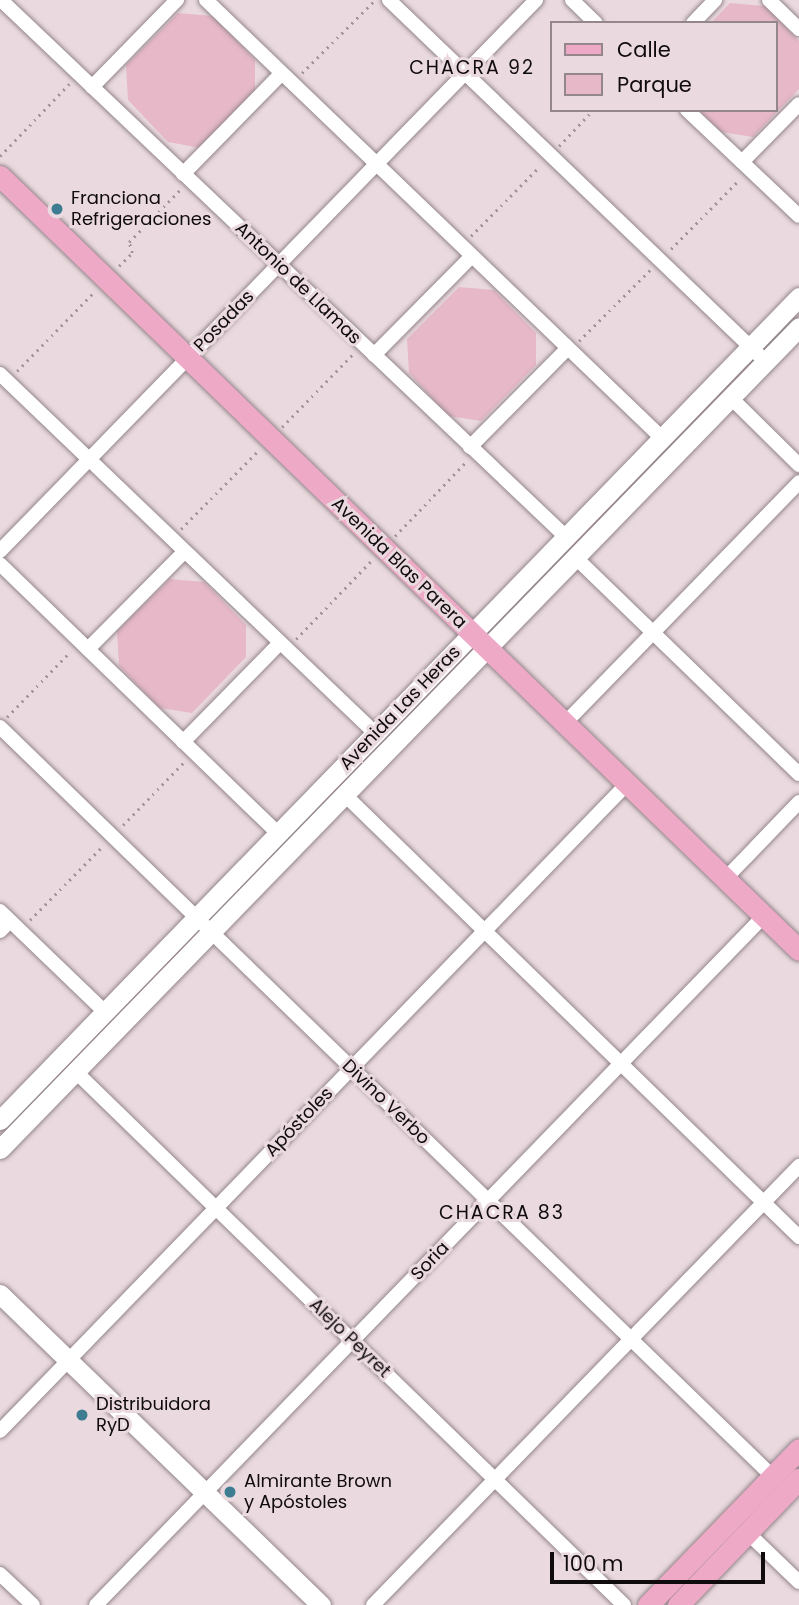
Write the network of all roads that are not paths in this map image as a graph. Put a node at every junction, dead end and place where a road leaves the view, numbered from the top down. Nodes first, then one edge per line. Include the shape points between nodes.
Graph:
1 (1, 0) edge
2 (177, 0) edge
3 (206, 0) edge
4 (389, 0) edge
5 (536, 0) edge
6 (572, 0) edge
7 (715, 0) edge
8 (769, 0) edge
9 (594, 21) edge
10 (695, 21) edge
11 (799, 29) edge
12 (466, 73) junction
13 (287, 78) junction
14 (92, 86) junction
15 (799, 104) edge
16 (689, 112) edge
17 (742, 162) junction
18 (377, 164) junction
19 (183, 174) junction
20 (0, 176) edge
21 (799, 216) edge
22 (467, 251) junction
23 (279, 265) junction
24 (799, 297) edge
25 (799, 327) edge
26 (750, 347) junction
27 (568, 348) junction
28 (374, 355) junction
29 (188, 358) junction
30 (765, 361) junction
31 (0, 374) edge
32 (730, 397) junction
33 (662, 438) junction
34 (470, 447) junction
35 (88, 461) junction
36 (799, 465) edge
37 (799, 482) edge
38 (566, 537) junction
39 (0, 551) edge
40 (184, 552) junction
41 (575, 557) junction
42 (0, 564) edge
43 (652, 632) junction
44 (479, 641) junction
45 (280, 643) junction
46 (84, 645) junction
47 (565, 723) junction
48 (0, 725) edge
49 (375, 733) junction
50 (183, 742) junction
51 (799, 774) edge
52 (627, 784) junction
53 (345, 795) junction
54 (799, 802) edge
55 (278, 833) junction
56 (725, 879) junction
57 (764, 916) junction
58 (196, 917) junction
59 (3, 921) edge
60 (484, 931) junction
61 (211, 932) junction
62 (799, 950) edge
63 (104, 1012) junction
64 (621, 1064) junction
65 (352, 1068) junction
66 (75, 1071) junction
67 (2, 1112) edge
68 (0, 1149) edge
69 (799, 1166) edge
70 (488, 1201) junction
71 (764, 1202) junction
72 (216, 1207) junction
73 (799, 1237) edge
74 (0, 1294) edge
75 (631, 1339) junction
76 (352, 1340) junction
77 (68, 1360) junction
78 (0, 1430) edge
79 (799, 1449) edge
80 (772, 1476) junction
81 (495, 1479) junction
82 (799, 1479) edge
83 (205, 1493) junction
84 (747, 1532) junction
85 (0, 1574) edge
86 (799, 1582) edge
87 (33, 1605) edge
88 (96, 1605) edge
89 (321, 1605) edge
90 (373, 1605) edge
91 (624, 1605) edge
92 (648, 1605) edge
93 (678, 1605) edge

1 - 14 street, Antonio de Llamas
2 - 14 street
3 - 13 street
4 - 12 street
5 - 12 street, Posadas
6 - 9 street
7 - 10 street
8 - 11 street
12 - 18 street, Posadas
12 - 26 street
13 - 18 street
13 - 19 street
14 - 19 street, Antonio de Llamas
15 - 17 street
16 - 17 street
17 - 21 street
18 - 22 street
18 - 23 street, Posadas
19 - 23 street, Antonio de Llamas
20 - 29 main road, Avenida Blas Parera
22 - 27 street
22 - 28 street
23 - 28 street, Antonio de Llamas
23 - 29 street, Posadas
24 - 26 main road, Avenida Las Heras
25 - 30 main road, Avenida Las Heras
26 - 30 street
26 - 33 main road, Avenida Las Heras
27 - 33 street
27 - 34 street
28 - 34 street, Antonio de Llamas
29 - 35 street, Posadas
29 - 44 main road, Avenida Blas Parera
30 - 32 main road, Avenida Las Heras
31 - 35 street
32 - 36 street
32 - 41 main road, Avenida Las Heras
33 - 38 main road, Avenida Las Heras
34 - 38 street, Antonio de Llamas
35 - 39 street, Posadas
35 - 40 street
37 - 43 street
38 - 44 main road, Avenida Las Heras
40 - 45 street
40 - 46 street
41 - 43 street
41 - 44 main road, Avenida Las Heras
42 - 46 street
43 - 47 street
43 - 51 street
44 - 47 main road, Avenida Blas Parera
44 - 49 main road, Avenida Las Heras
44 - 53 main road, Avenida Las Heras
45 - 49 street
45 - 50 street
46 - 50 street
47 - 52 main road, Avenida Blas Parera
48 - 58 street, Divino Verbo
49 - 55 main road, Avenida Las Heras
50 - 55 street
52 - 56 main road, Avenida Blas Parera
52 - 60 street, Apóstoles
53 - 60 street
53 - 61 main road, Avenida Las Heras
54 - 56 street
55 - 58 main road, Avenida Las Heras
56 - 57 main road, Avenida Blas Parera
57 - 62 main road, Avenida Blas Parera
57 - 64 street, Soria
58 - 61 street, Divino Verbo
58 - 63 main road, Avenida Las Heras
59 - 63 street
60 - 64 street
60 - 65 street, Apóstoles
61 - 65 street, Divino Verbo
61 - 66 main road, Avenida Las Heras
63 - 67 main road, Avenida Las Heras
64 - 70 street, Soria
64 - 71 street
65 - 70 street, Divino Verbo
65 - 72 street, Apóstoles
66 - 68 main road, Avenida Las Heras
66 - 72 street, Alejo Peyret
69 - 71 street
70 - 75 street, Divino Verbo
70 - 76 street, Soria
71 - 73 street
71 - 75 street
72 - 76 street, Alejo Peyret
72 - 77 street, Apóstoles
74 - 77 main road
75 - 80 street, Divino Verbo
75 - 81 street
76 - 81 street, Alejo Peyret
76 - 83 street, Soria
77 - 78 street, Apóstoles
77 - 83 main road
79 - 80 main road
80 - 92 main road
81 - 90 street
81 - 91 street, Alejo Peyret
82 - 84 main road
83 - 88 street, Soria
83 - 89 main road
84 - 86 street
84 - 93 main road
85 - 87 street

